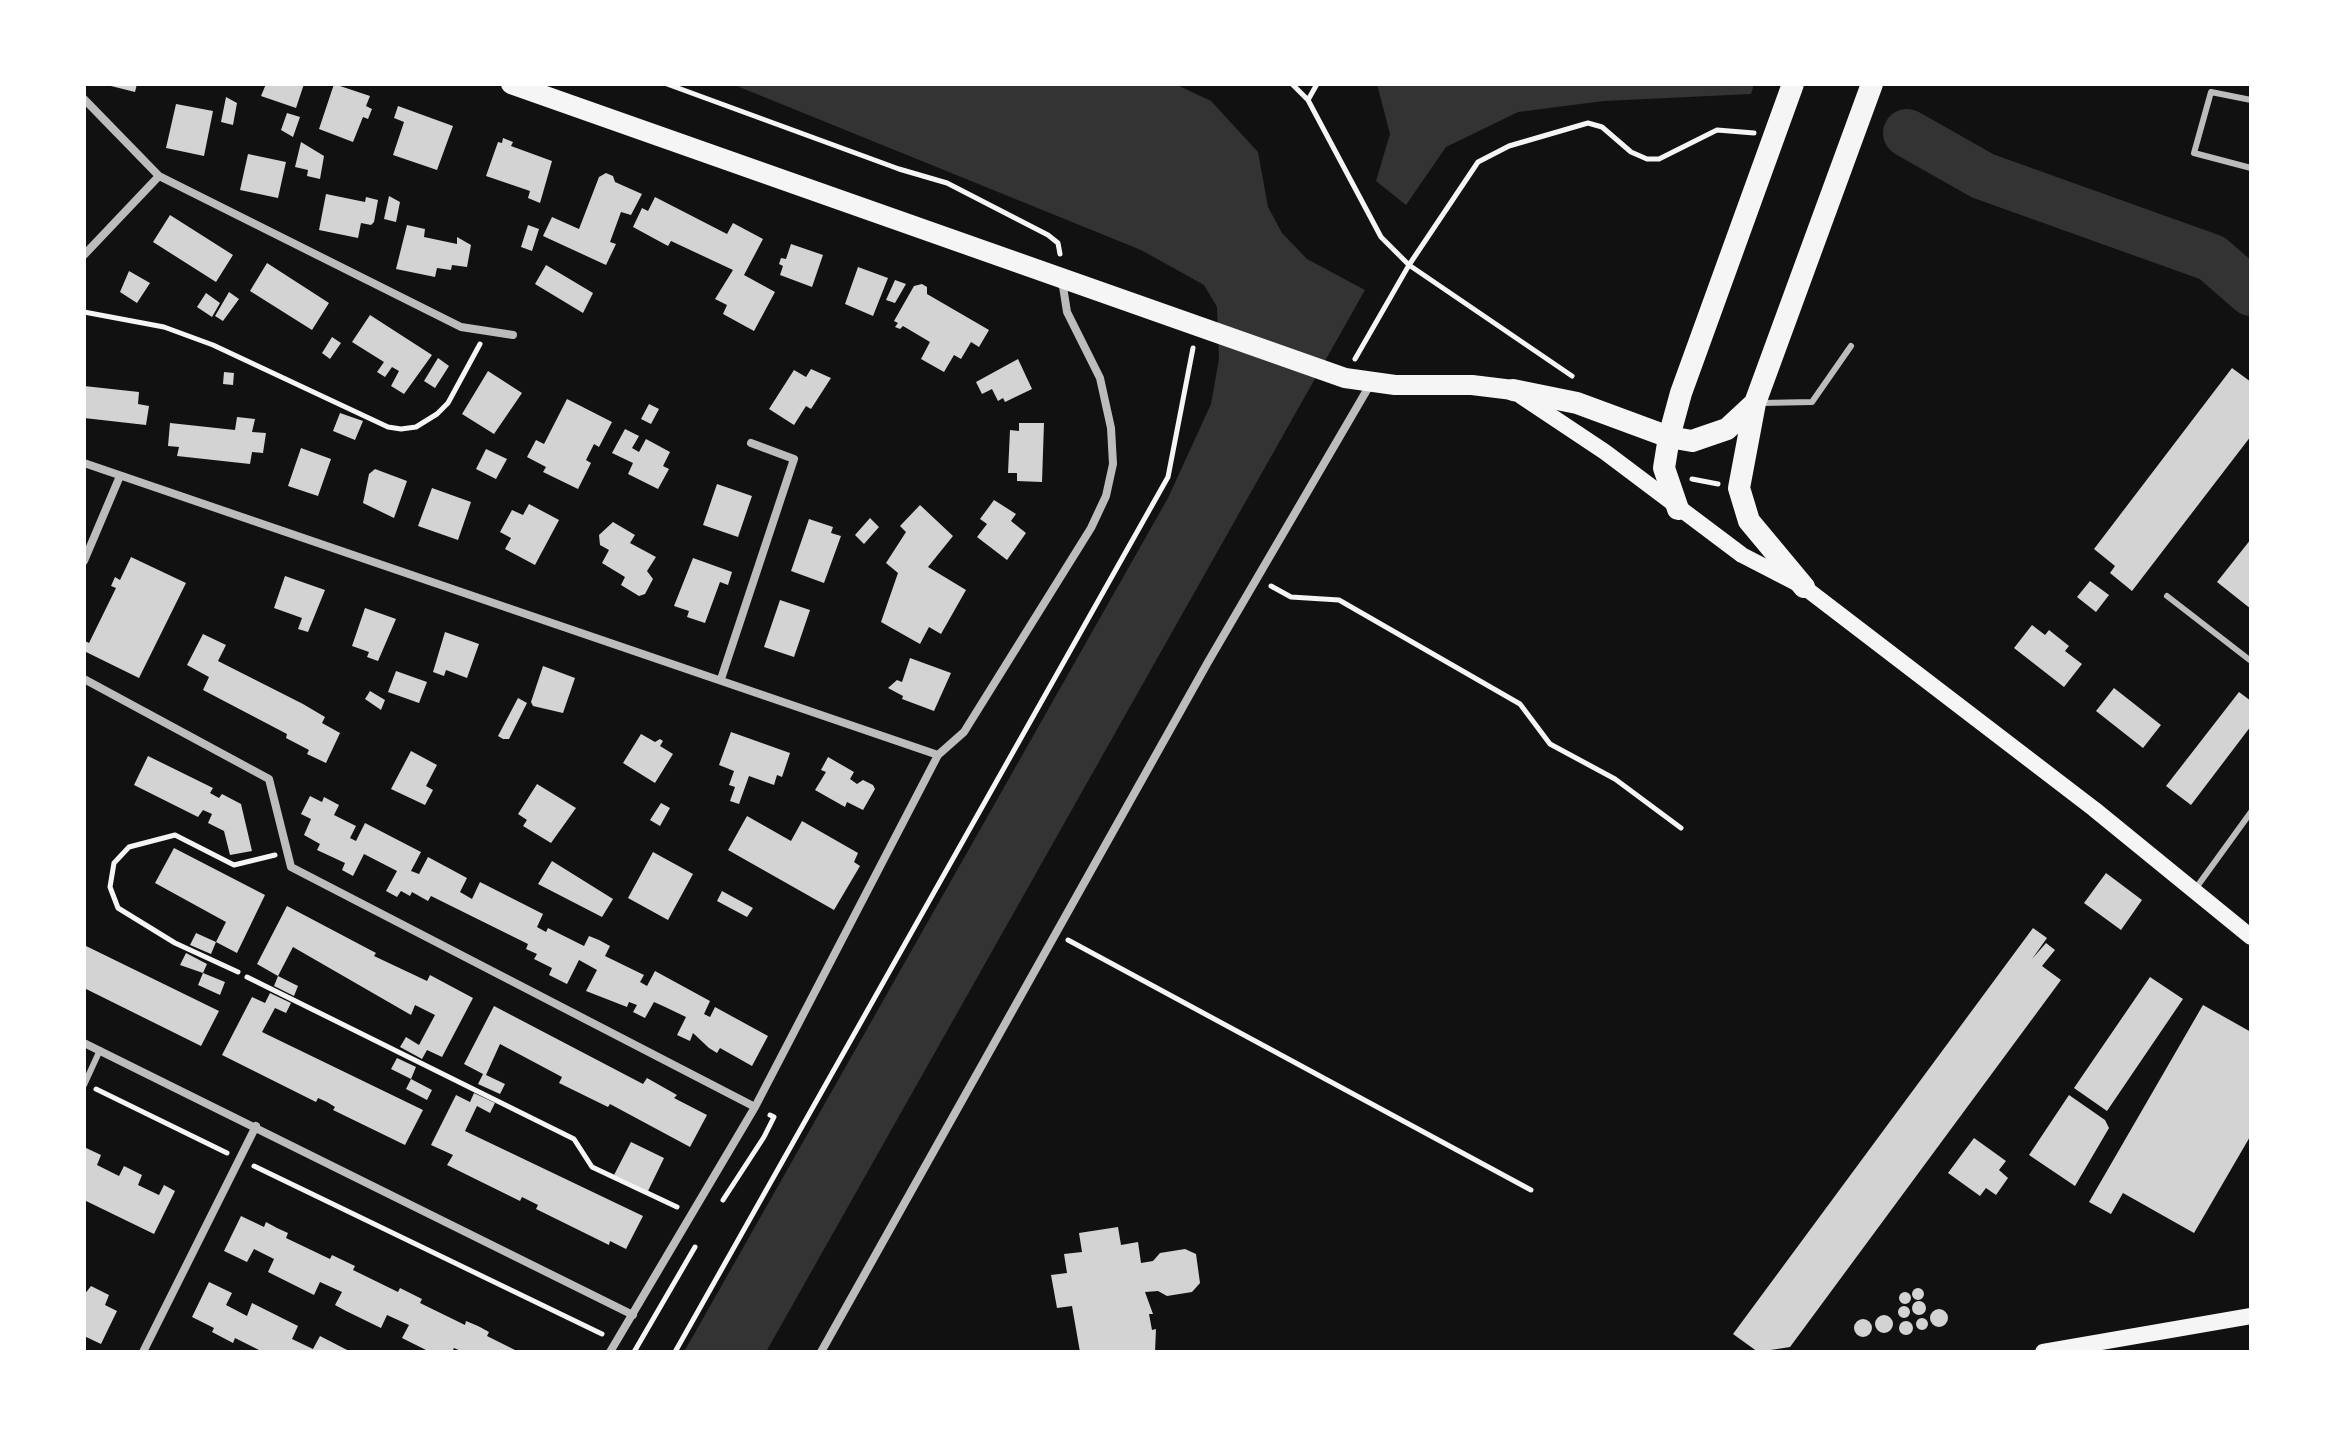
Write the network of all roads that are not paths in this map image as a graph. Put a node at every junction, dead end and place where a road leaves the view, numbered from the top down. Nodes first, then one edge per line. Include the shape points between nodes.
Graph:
1 (511, 84) edge
2 (1793, 84) edge
3 (1872, 84) edge
4 (2212, 88) edge
5 (84, 99) edge
6 (2251, 100) edge
7 (2251, 168) edge
8 (159, 176) junction
9 (84, 255) edge
10 (1061, 275) junction
11 (513, 335) dead end
12 (1851, 346) dead end
13 (1371, 383) junction
14 (1513, 390) junction
15 (1755, 403) junction
16 (1669, 437) junction
17 (751, 443) dead end
18 (84, 463) edge
19 (120, 476) junction
20 (1678, 509) junction
21 (84, 561) edge
22 (1804, 587) junction
23 (2167, 596) dead end
24 (2251, 661) edge
25 (84, 679) edge
26 (721, 679) junction
27 (938, 755) junction
28 (2251, 812) edge
29 (2194, 891) junction
30 (2251, 937) edge
31 (84, 1043) edge
32 (100, 1050) junction
33 (84, 1084) edge
34 (755, 1107) junction
35 (256, 1126) junction
36 (633, 1315) junction
37 (2251, 1316) edge
38 (143, 1352) edge
39 (610, 1352) edge
40 (821, 1352) edge
41 (2043, 1352) edge

1 - 10 main road
2 - 16 highway
3 - 15 highway
4 - 6 lane
4 - 7 lane via 2194,153
5 - 8 street
8 - 9 street
8 - 11 street via 461,327
10 - 13 main road
10 - 27 street via 1067,312 1100,378 1111,428 1113,464 1106,496 964,732
12 - 15 lane via 1812,402
13 - 14 main road
13 - 40 street
14 - 16 highway via 1577,403
14 - 20 main road
15 - 16 highway via 1713,436 1692,441
15 - 22 highway via 1739,488 1749,521
16 - 20 highway via 1664,468
17 - 26 street via 794,459
18 - 19 street
19 - 21 street
19 - 26 street
20 - 22 main road via 1742,555
22 - 29 main road
23 - 24 lane
25 - 34 street via 269,779 291,867
26 - 27 street
27 - 34 street
28 - 29 lane
29 - 30 main road
31 - 32 street
32 - 33 lane
32 - 35 street
34 - 36 street
35 - 36 street
35 - 38 street
36 - 39 street
37 - 41 main road

